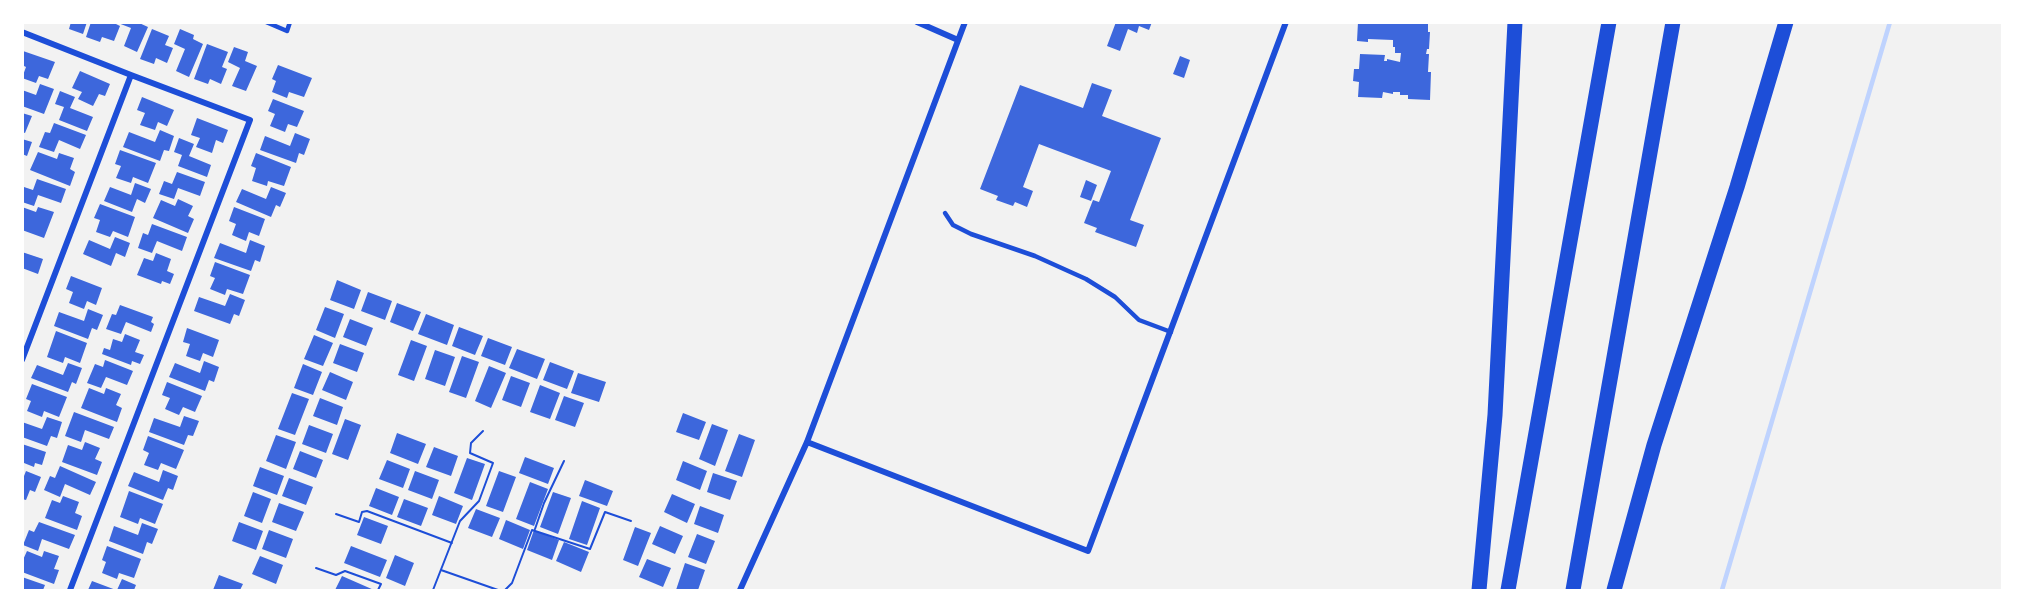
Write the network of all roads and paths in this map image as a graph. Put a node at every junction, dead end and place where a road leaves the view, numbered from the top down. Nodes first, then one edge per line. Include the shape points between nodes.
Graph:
1 (266, 22) edge
2 (290, 22) edge
3 (916, 22) edge
4 (965, 22) edge
5 (1286, 22) edge
6 (1515, 22) edge
7 (1609, 22) edge
8 (1673, 22) edge
9 (1786, 22) edge
10 (22, 32) edge
11 (958, 40) junction
12 (130, 75) junction
13 (945, 213) dead end
14 (1171, 332) junction
15 (22, 360) edge
16 (483, 431) dead end
17 (807, 442) junction
18 (564, 461) dead end
19 (336, 514) dead end
20 (631, 521) dead end
21 (536, 529) junction
22 (452, 543) junction
23 (316, 568) dead end
24 (441, 570) junction
25 (70, 591) edge
26 (378, 591) edge
27 (433, 591) edge
28 (498, 591) edge
29 (505, 591) edge
30 (740, 591) edge
31 (1479, 591) edge
32 (1509, 591) edge
33 (1573, 591) edge
34 (1614, 591) edge

1 - 2 lane via 287,31
3 - 11 street
4 - 11 street
5 - 14 street
6 - 31 highway via 1495,416
7 - 32 highway
8 - 33 highway
9 - 34 highway via 1654,445
10 - 12 street
11 - 17 street
12 - 15 street
12 - 25 street via 250,120
13 - 14 lane via 953,225 971,234 1086,279 1115,297 1139,320
14 - 17 street via 1088,551
16 - 22 path via 471,443 470,453 493,463 479,501 460,521
17 - 30 street
18 - 21 path
19 - 22 path via 359,522 362,512 367,511
20 - 21 path via 605,512 590,549
21 - 29 path via 532,530 512,583
22 - 24 path
23 - 26 path via 336,575 345,571 381,584
24 - 27 path
24 - 28 path

